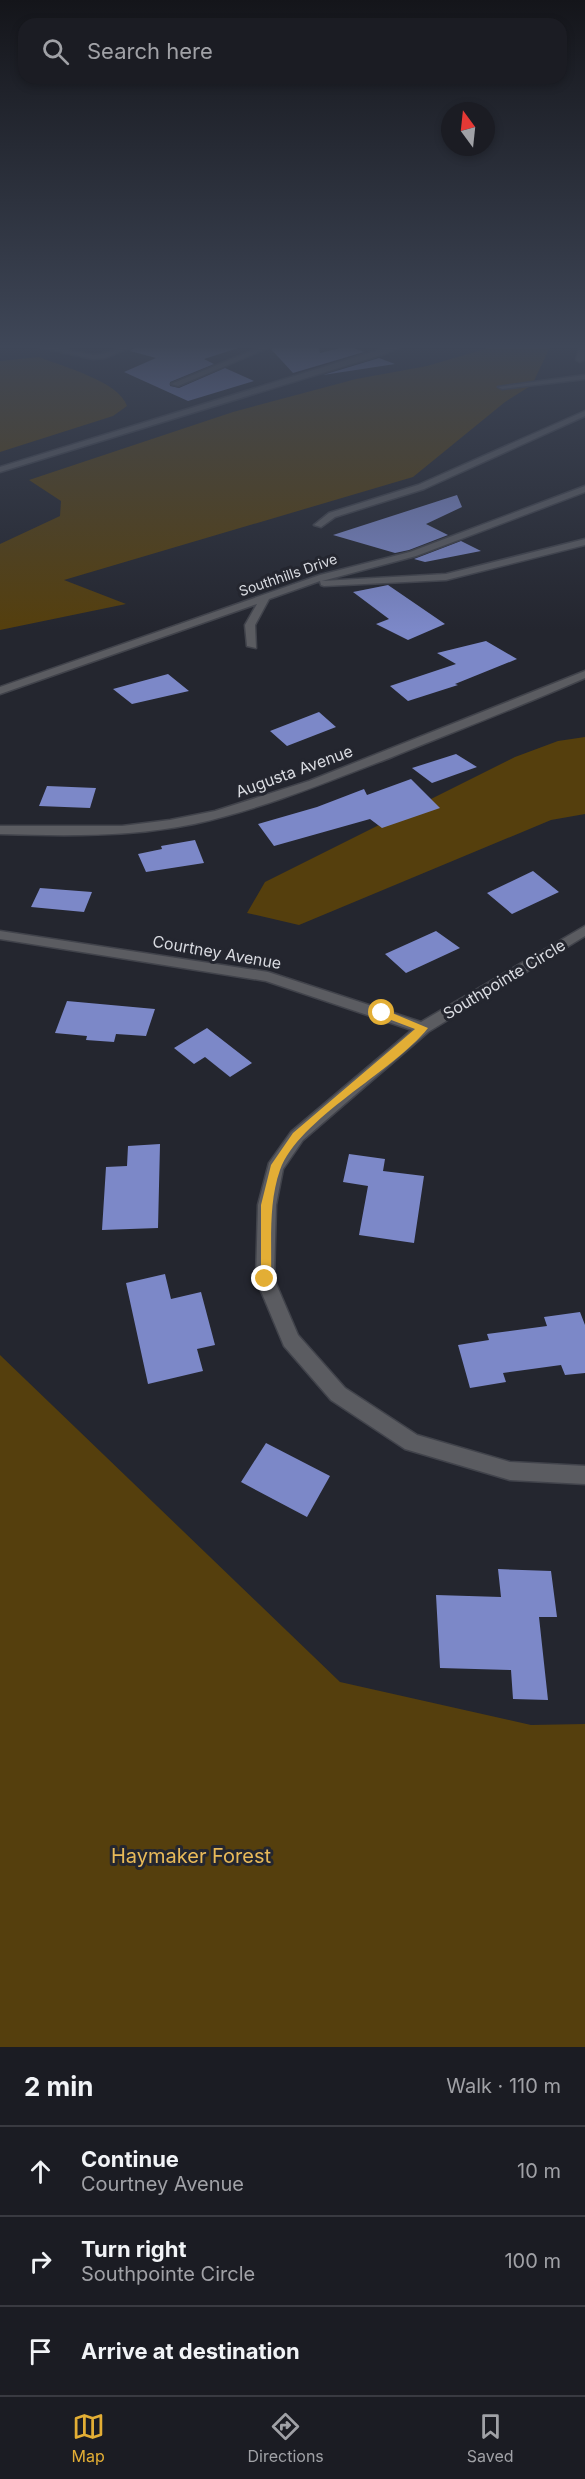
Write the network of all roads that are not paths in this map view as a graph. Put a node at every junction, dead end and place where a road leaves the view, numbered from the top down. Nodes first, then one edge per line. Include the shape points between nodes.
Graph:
1 (102, 440) edge
2 (526, 440) edge
3 (0, 471) edge
4 (585, 489) edge
5 (318, 525) dead end
6 (585, 542) edge
7 (303, 584) junction
8 (264, 598) junction
9 (252, 646) dead end
10 (585, 675) edge
11 (0, 691) edge
12 (0, 830) edge
13 (585, 930) edge
14 (0, 935) edge
15 (423, 1028) junction
16 (585, 1475) edge

1 - 3 street
2 - 5 street via 421,487 332,514
4 - 7 street, Southhills Drive via 413,554 349,568
6 - 7 street via 446,577
7 - 8 street, Southhills Drive
8 - 9 street via 250,625
8 - 11 street, Southhills Drive
10 - 12 street, Augusta Avenue via 246,807 136,829
13 - 15 street, Southpointe Circle
14 - 15 street, Courtney Avenue via 268,977
15 - 16 street, Southpointe Circle via 297,1136 275,1168 267,1205 265,1279 291,1340 338,1394 412,1443 510,1471

